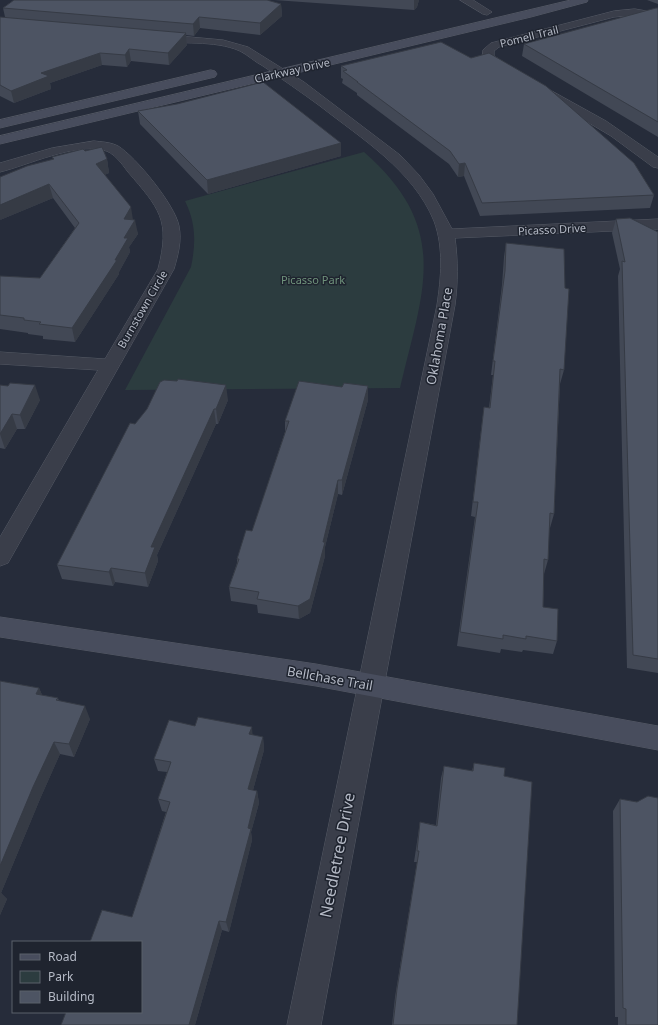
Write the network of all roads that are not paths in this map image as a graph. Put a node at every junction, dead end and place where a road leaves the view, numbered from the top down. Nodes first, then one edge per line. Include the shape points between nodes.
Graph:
1 (465, 0) edge
2 (583, 0) edge
3 (501, 9) dead end
4 (487, 12) junction
5 (472, 16) dead end
6 (658, 16) edge
7 (149, 37) edge
8 (269, 65) junction
9 (227, 70) dead end
10 (0, 124) edge
11 (0, 140) edge
12 (658, 164) edge
13 (0, 168) edge
14 (658, 224) edge
15 (446, 234) junction
16 (0, 358) edge
17 (109, 365) junction
18 (0, 557) edge
19 (0, 626) edge
20 (370, 686) junction
21 (658, 738) edge
22 (304, 1025) edge

1 - 4 street
2 - 8 street, Clarkway Drive via 532,14
3 - 4 street
4 - 5 street
6 - 12 street, Pomell Trail via 635,12 614,14 495,44 487,52 488,57 642,149
7 - 8 street, Oklahoma Place via 223,43 244,49
8 - 11 street, Clarkway Drive
8 - 15 street, Oklahoma Place via 300,85 395,158 428,197
9 - 10 street via 50,110
13 - 17 street, Burnstown Circle via 63,150 105,146 121,155 162,201 173,235 166,269
14 - 15 street, Picasso Drive
15 - 20 street, Oklahoma Place via 449,283 446,305
16 - 17 street
17 - 18 street, Burnstown Circle
19 - 20 street, Bellchase Trail via 316,675
20 - 21 street, Bellchase Trail
20 - 22 street, Needletree Drive

